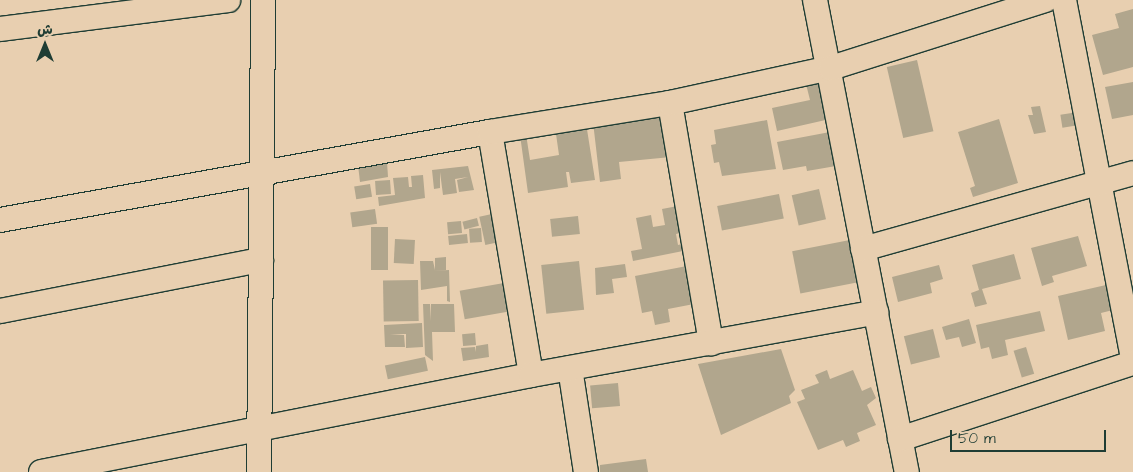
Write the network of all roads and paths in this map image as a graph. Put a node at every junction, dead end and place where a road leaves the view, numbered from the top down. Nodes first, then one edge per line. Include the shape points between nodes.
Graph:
1 (228, 0) edge
2 (262, 0) edge
3 (815, 0) edge
4 (1046, 0) edge
5 (1064, 0) edge
6 (0, 29) edge
7 (831, 68) junction
8 (670, 103) junction
9 (490, 132) junction
10 (262, 172) junction
11 (1133, 173) edge
12 (1100, 184) junction
13 (0, 220) edge
14 (863, 249) junction
15 (261, 260) junction
16 (0, 311) edge
17 (876, 312) junction
18 (711, 344) junction
19 (1133, 357) edge
20 (1133, 363) edge
21 (570, 368) junction
22 (531, 375) junction
23 (260, 427) junction
24 (900, 438) junction
25 (902, 471) edge
26 (41, 472) edge
27 (259, 472) edge
28 (586, 472) edge

1 - 6 street
2 - 10 street
3 - 7 street
4 - 7 street
5 - 12 street
7 - 8 street
7 - 14 street
8 - 9 street
8 - 18 street
9 - 10 street
9 - 22 street
10 - 13 street
10 - 15 street
11 - 12 street
12 - 14 street
12 - 19 street
14 - 17 street
15 - 16 street
15 - 23 street
17 - 18 street
17 - 24 street
18 - 21 street
20 - 24 street
21 - 22 street
21 - 28 street
22 - 23 street
23 - 26 street
23 - 27 street
24 - 25 street

